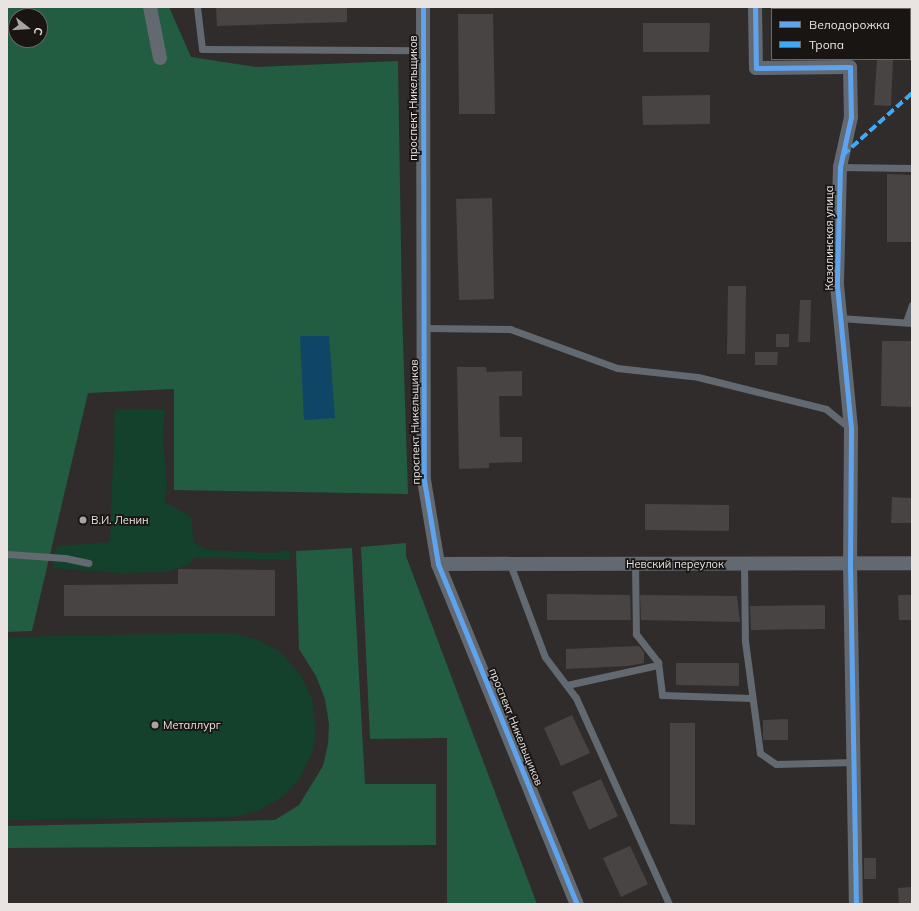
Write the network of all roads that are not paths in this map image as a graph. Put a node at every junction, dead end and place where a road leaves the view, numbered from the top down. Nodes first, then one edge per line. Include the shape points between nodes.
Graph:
1 (150, 7) edge
2 (197, 7) edge
3 (423, 7) edge
4 (755, 7) edge
5 (423, 50) junction
6 (160, 58) dead end
7 (840, 167) junction
8 (912, 168) edge
9 (912, 305) edge
10 (840, 318) junction
11 (909, 323) edge
12 (424, 328) junction
13 (851, 429) junction
14 (7, 554) edge
15 (88, 563) dead end
16 (912, 563) edge
17 (438, 564) junction
18 (510, 564) junction
19 (635, 564) junction
20 (744, 564) junction
21 (850, 564) junction
22 (658, 665) junction
23 (567, 685) junction
24 (751, 698) junction
25 (854, 762) junction
26 (577, 904) edge
27 (669, 904) edge
28 (856, 904) edge

1 - 6 street
2 - 5 lane via 202,49
3 - 5 street, проспект Никельщиков
4 - 7 street, Казалинская улица via 756,68 850,67 851,117
5 - 12 street, проспект Никельщиков
7 - 8 lane
7 - 10 street, Казалинская улица via 837,284
9 - 11 lane
10 - 11 lane
10 - 13 street, Казалинская улица
12 - 13 lane via 510,329 617,368 698,377 826,409
12 - 17 street, проспект Никельщиков via 424,480
13 - 21 street, Казалинская улица
14 - 15 lane via 65,558
16 - 21 street, Невский переулок
17 - 18 street, Невский переулок
17 - 26 street, проспект Никельщиков
18 - 19 street, Невский переулок
18 - 23 lane via 545,657
19 - 20 street, Невский переулок
19 - 22 lane via 636,634
20 - 21 street, Невский переулок
20 - 24 lane via 745,641
21 - 25 street, Казалинская улица
22 - 23 lane
22 - 24 lane via 662,695
23 - 27 lane via 576,698
24 - 25 lane via 760,753 776,764
25 - 28 street, Казалинская улица

